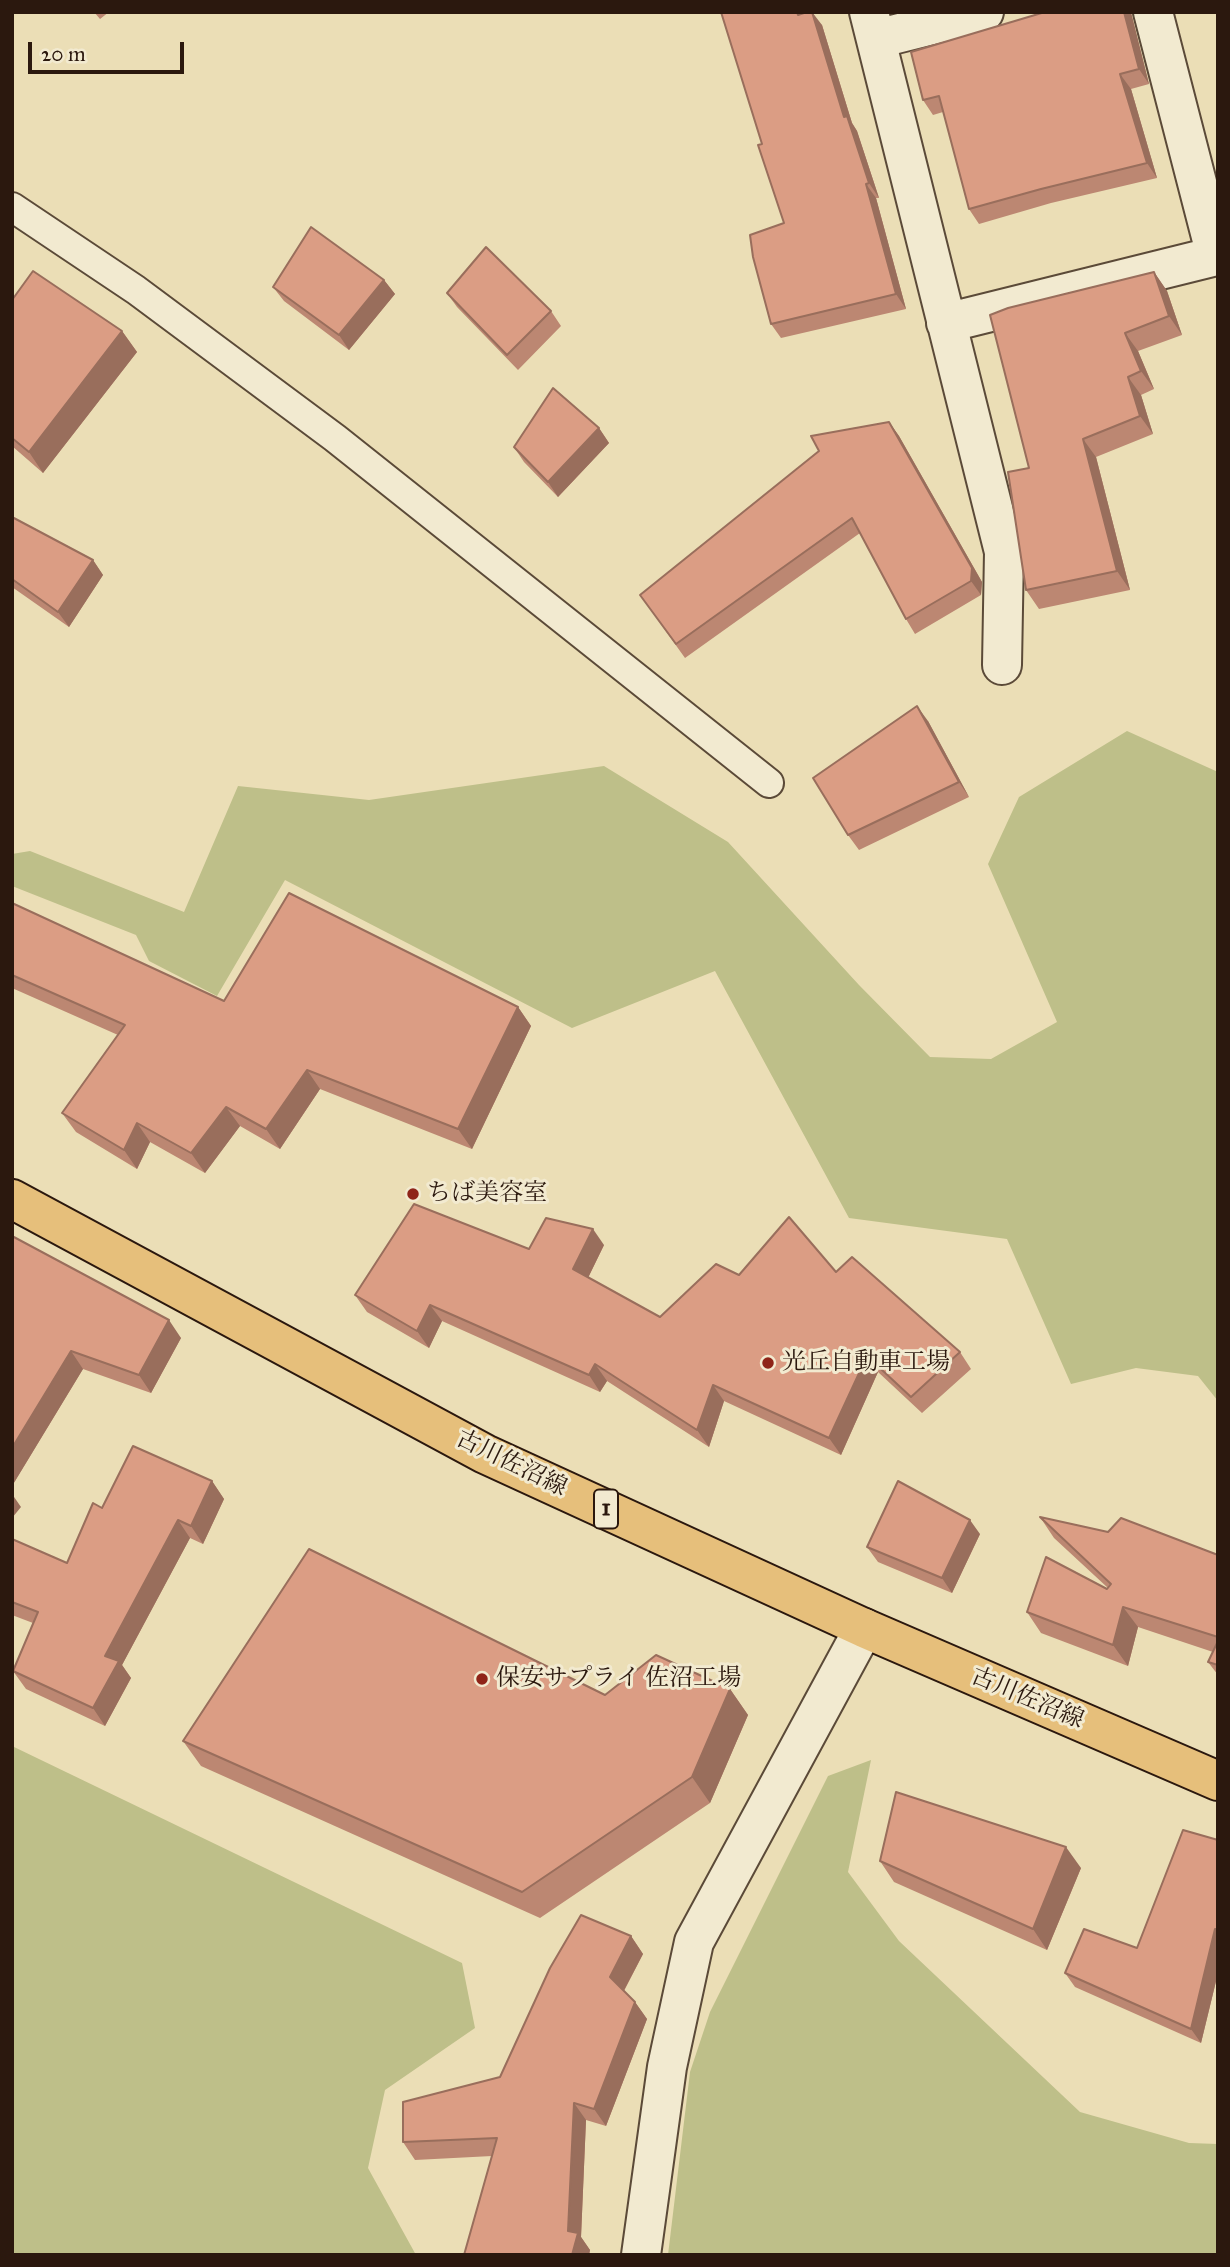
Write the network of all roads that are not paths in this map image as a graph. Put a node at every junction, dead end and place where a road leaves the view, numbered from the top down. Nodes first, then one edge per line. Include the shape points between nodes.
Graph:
1 (984, 12) edge
2 (1153, 12) edge
3 (873, 26) edge
4 (12, 207) edge
5 (946, 323) junction
6 (1002, 665) dead end
7 (769, 783) dead end
8 (12, 1199) edge
9 (864, 1628) junction
10 (1218, 1781) edge
11 (641, 2255) edge

1 - 3 street
2 - 5 street via 1216,257
3 - 5 street
4 - 7 lane via 136,290 335,438
5 - 6 street via 1004,552
8 - 9 main road, 古川佐沼線 / 1 via 485,1454
9 - 10 main road, 古川佐沼線 / 1
9 - 11 street via 694,1942 667,2067

